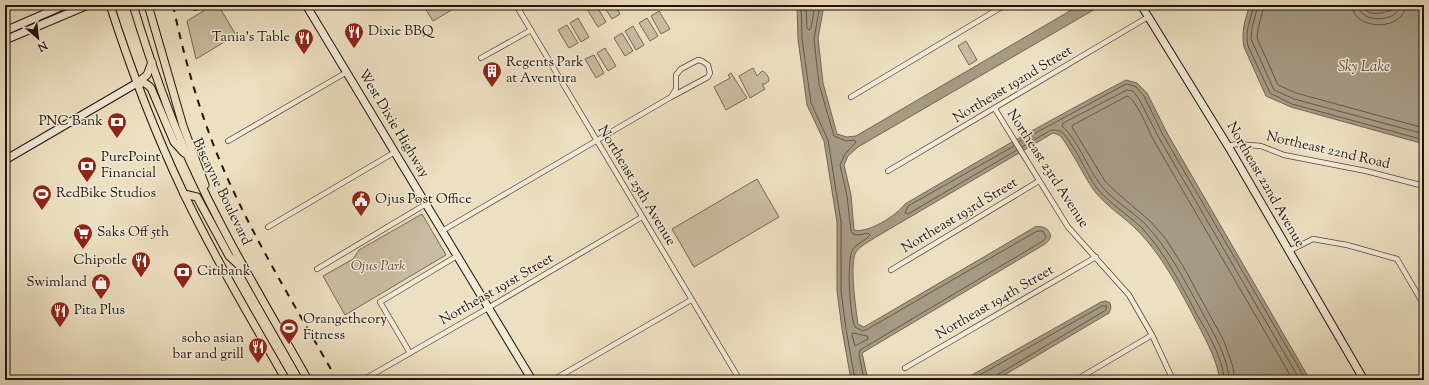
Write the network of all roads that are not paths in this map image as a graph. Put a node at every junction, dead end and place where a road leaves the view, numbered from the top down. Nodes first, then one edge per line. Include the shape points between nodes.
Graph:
1 (65, 5) edge
2 (88, 5) edge
3 (110, 5) edge
4 (133, 5) edge
5 (148, 5) edge
6 (201, 5) edge
7 (306, 5) edge
8 (516, 5) edge
9 (1005, 5) edge
10 (1142, 5) edge
11 (196, 8) dead end
12 (1148, 17) junction
13 (531, 30) junction
14 (5, 31) edge
15 (5, 40) edge
16 (481, 58) dead end
17 (152, 62) junction
18 (347, 72) junction
19 (137, 83) junction
20 (671, 97) junction
21 (851, 97) dead end
22 (995, 109) junction
23 (597, 140) junction
24 (228, 141) dead end
25 (1227, 146) junction
26 (395, 152) junction
27 (188, 159) junction
28 (5, 160) edge
29 (888, 172) dead end
30 (1039, 182) junction
31 (1424, 186) edge
32 (184, 194) junction
33 (210, 203) junction
34 (426, 204) junction
35 (642, 217) junction
36 (268, 227) dead end
37 (442, 231) junction
38 (1289, 251) junction
39 (457, 256) junction
40 (1096, 257) junction
41 (317, 269) dead end
42 (891, 270) dead end
43 (247, 273) junction
44 (691, 300) junction
45 (1424, 305) edge
46 (488, 308) junction
47 (1152, 335) junction
48 (410, 353) junction
49 (905, 368) dead end
50 (736, 379) edge
51 (286, 380) edge
52 (308, 380) edge
53 (363, 380) edge
54 (532, 380) edge
55 (553, 380) edge
56 (1076, 380) edge
57 (1173, 380) edge
58 (1364, 380) edge

1 - 14 street
2 - 15 street
3 - 19 main road
4 - 17 main road, Biscayne Boulevard
5 - 33 main road via 183,126
6 - 11 street
7 - 18 street, West Dixie Highway
8 - 13 street, Northeast 25th Avenue
9 - 21 street
10 - 12 street, Northeast 22nd Avenue
12 - 22 street, Northeast 192nd Street
12 - 25 street, Northeast 22nd Avenue
13 - 16 street
13 - 23 street, Northeast 25th Avenue
17 - 19 main road via 147,75
17 - 27 main road, Biscayne Boulevard via 168,111
18 - 24 street
18 - 26 street, West Dixie Highway
19 - 27 main road via 144,82 151,88 174,142
19 - 28 street
19 - 32 main road
20 - 20 street via 708,77 708,65 698,60 681,69 676,75 676,89
20 - 23 street
22 - 29 street, Northeast 192nd Street
22 - 30 street, Northeast 23rd Avenue
23 - 35 street, Northeast 25th Avenue
23 - 37 street
25 - 31 street, Northeast 22nd Road via 1261,146 1284,155 1366,171
25 - 38 street, Northeast 22nd Avenue
26 - 34 street, West Dixie Highway
26 - 36 street
27 - 33 main road, Biscayne Boulevard
30 - 40 street, Northeast 23rd Avenue via 1068,227
30 - 42 street, Northeast 193rd Street
32 - 43 main road via 197,197 229,256
32 - 51 main road
33 - 43 main road, Biscayne Boulevard
34 - 37 street, West Dixie Highway
34 - 41 street
35 - 44 street, Northeast 25th Avenue
35 - 46 street, Northeast 191st Street
37 - 39 street, West Dixie Highway
38 - 45 street via 1313,239 1398,259
38 - 58 street, Northeast 22nd Avenue
39 - 46 street, West Dixie Highway
39 - 48 street via 380,302
40 - 47 street, Northeast 23rd Avenue via 1129,295
40 - 49 street, Northeast 194th Street
43 - 52 main road, Biscayne Boulevard
44 - 50 street, Northeast 25th Avenue
44 - 55 street
46 - 48 street, Northeast 191st Street
46 - 54 street, West Dixie Highway
47 - 56 street
47 - 57 street, Northeast 23rd Avenue
48 - 53 street, Northeast 191st Street

